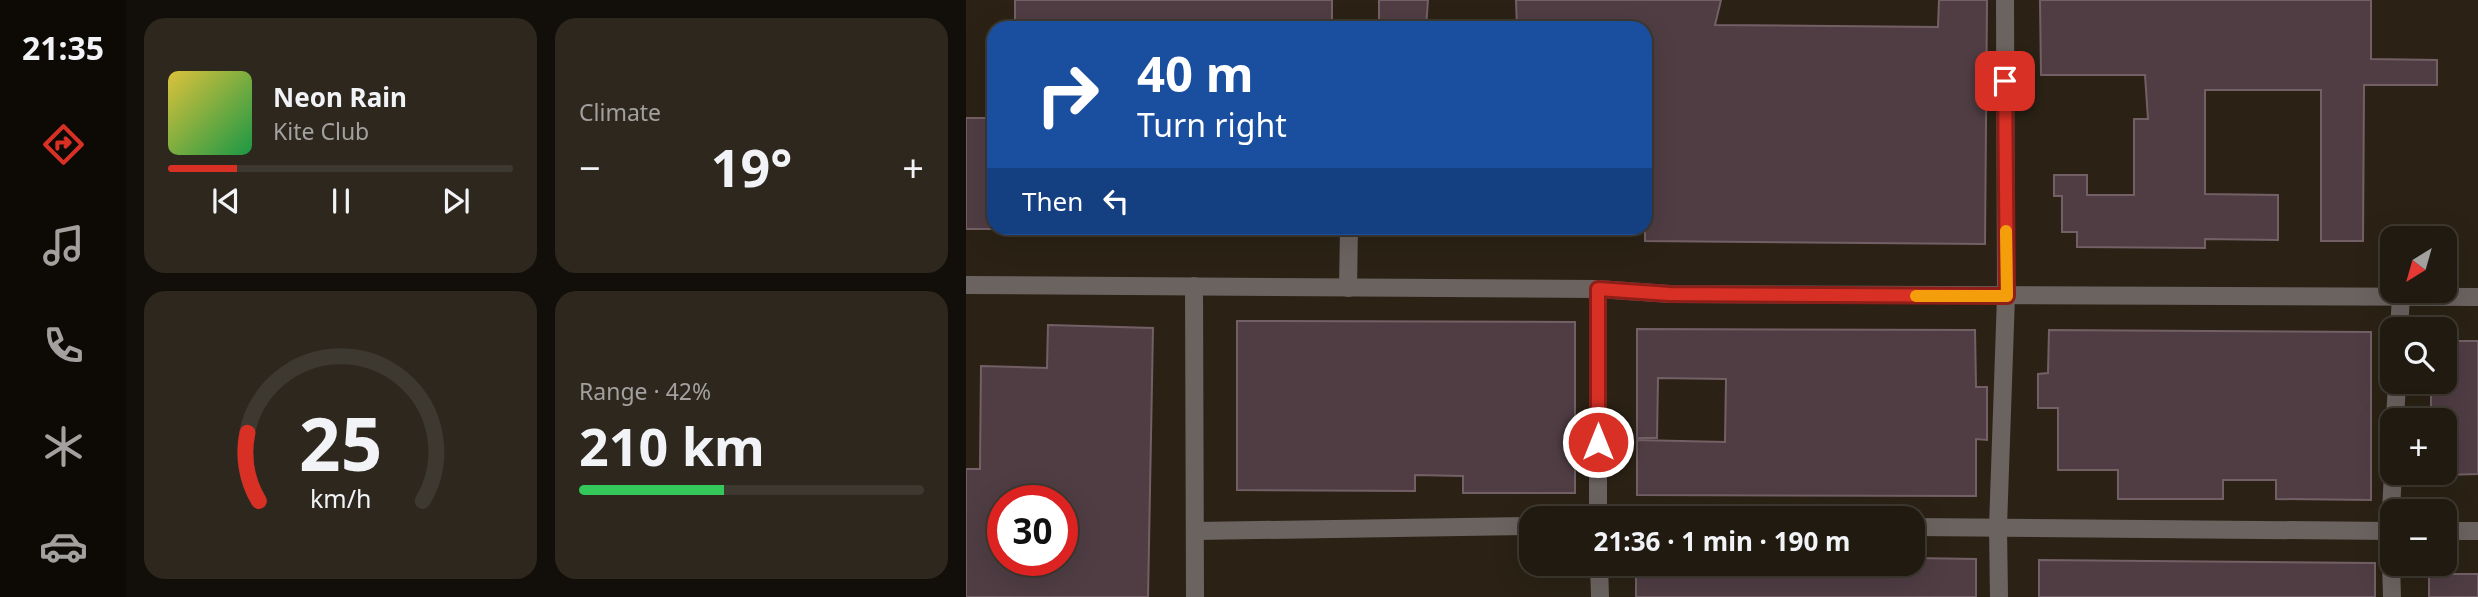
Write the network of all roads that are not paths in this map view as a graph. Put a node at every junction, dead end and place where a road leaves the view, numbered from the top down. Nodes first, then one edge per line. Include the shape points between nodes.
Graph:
1 (2005, 0) edge
2 (1349, 235) edge
3 (966, 285) edge
4 (1194, 286) junction
5 (1348, 288) junction
6 (1598, 289) junction
7 (2007, 296) junction
8 (2380, 297) edge
9 (2457, 297) edge
10 (2478, 297) edge
11 (1598, 506) edge
12 (1519, 526) edge
13 (1925, 527) edge
14 (1998, 527) junction
15 (1196, 531) junction
16 (2380, 531) edge
17 (2457, 531) edge
18 (2478, 531) edge
19 (1599, 576) edge
20 (2392, 576) edge
21 (1195, 597) edge
22 (1600, 597) edge
23 (1999, 597) edge
24 (2392, 597) edge

1 - 7 street
2 - 5 street
3 - 4 street
4 - 5 street
4 - 15 street
5 - 6 street
6 - 7 street via 1670,294
6 - 11 street
7 - 8 street
7 - 14 street
9 - 10 street
12 - 15 street
13 - 14 street
14 - 16 street
14 - 23 street
15 - 21 street
17 - 18 street
19 - 22 street
20 - 24 street

